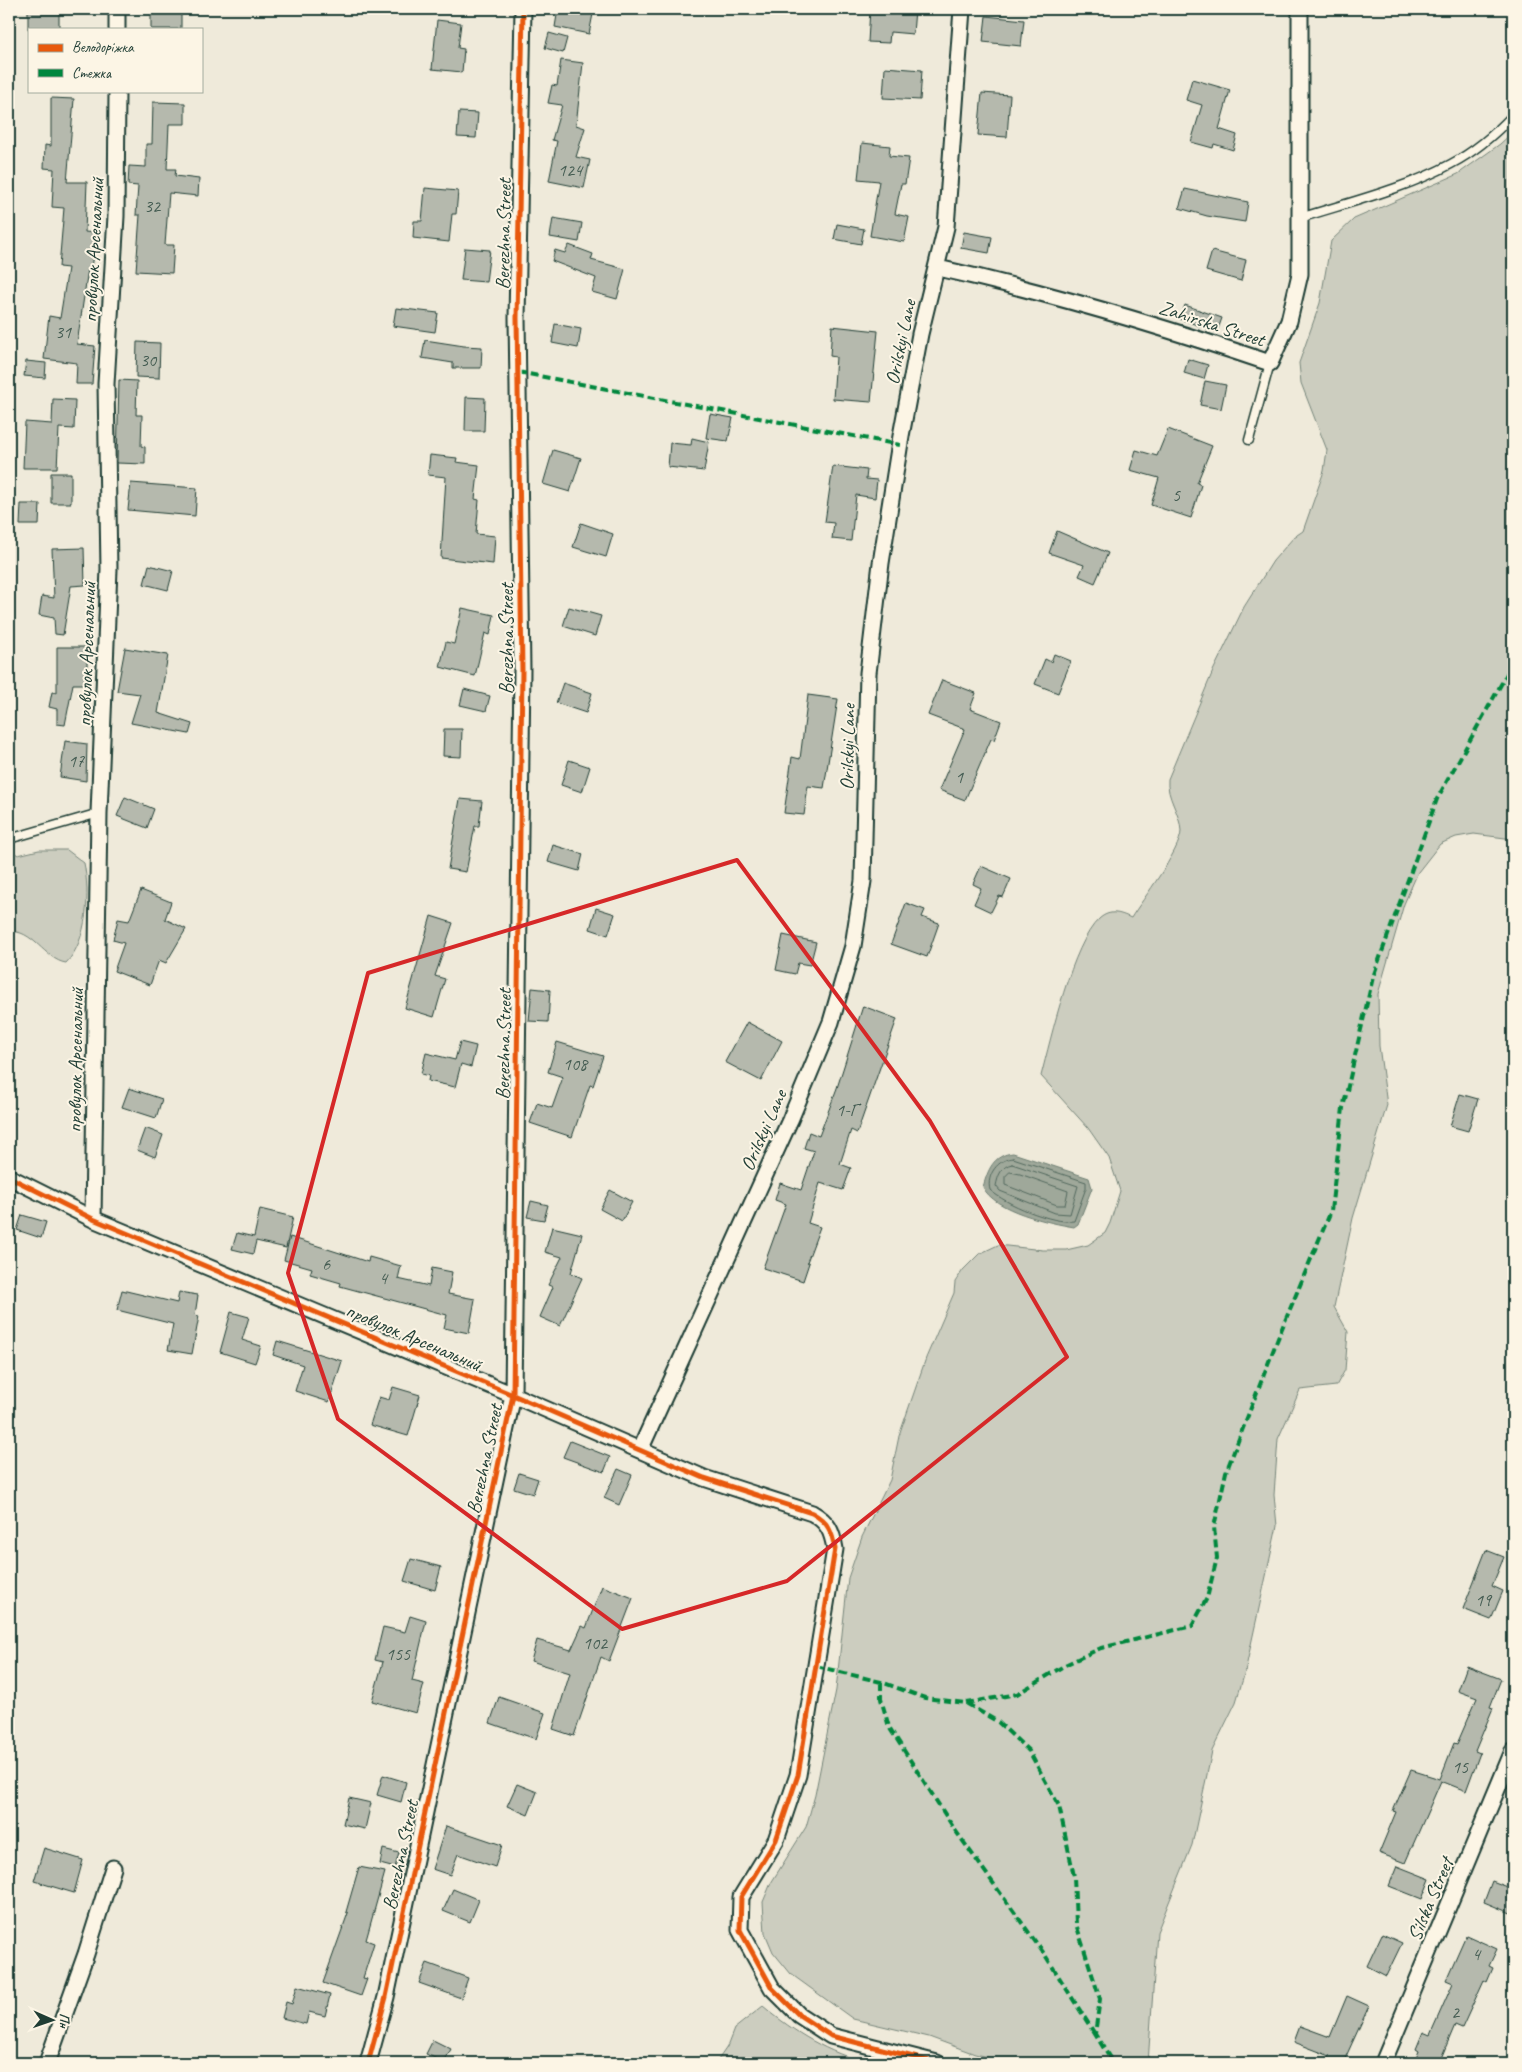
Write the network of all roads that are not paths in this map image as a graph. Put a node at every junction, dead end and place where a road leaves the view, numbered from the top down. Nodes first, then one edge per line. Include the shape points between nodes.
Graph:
1 (117, 9) edge
2 (523, 9) edge
3 (962, 9) edge
4 (1300, 9) edge
5 (117, 28) edge
6 (117, 92) edge
7 (1513, 114) edge
8 (1300, 218) junction
9 (938, 268) junction
10 (1270, 363) junction
11 (1249, 440) dead end
12 (99, 813) junction
13 (9, 839) edge
14 (9, 1177) edge
15 (93, 1219) junction
16 (513, 1395) junction
17 (640, 1450) junction
18 (1513, 1751) edge
19 (113, 1868) dead end
20 (47, 2063) edge
21 (368, 2063) edge
22 (937, 2063) edge
23 (1383, 2063) edge

1 - 5 street
2 - 16 street, Berezhna Street via 517,318 521,710
3 - 9 street, Orilskyi Lane via 946,228
4 - 8 street, Zahirska Street
6 - 12 street, провулок Арсенальний via 116,216 106,384 109,569
7 - 8 lane via 1498,131 1452,164
8 - 10 street, Zahirska Street via 1300,274 1289,321
9 - 10 street, Zahirska Street via 1128,316
9 - 17 street, Orilskyi Lane via 920,334 882,563 868,673 863,872 853,946 831,1022 790,1120
10 - 11 lane
12 - 13 lane
12 - 15 street, провулок Арсенальний
14 - 15 street, провулок Арсенальний
15 - 16 street, провулок Арсенальний
16 - 17 street, провулок Арсенальний
16 - 21 street, Berezhna Street via 386,1997
17 - 22 street, провулок Арсенальний via 704,1478 812,1513 824,1520 832,1531 835,1549 798,1775 776,1840 742,1897 740,1930 772,1988 799,2015 831,2036
18 - 23 street, Silska Street
19 - 20 street

